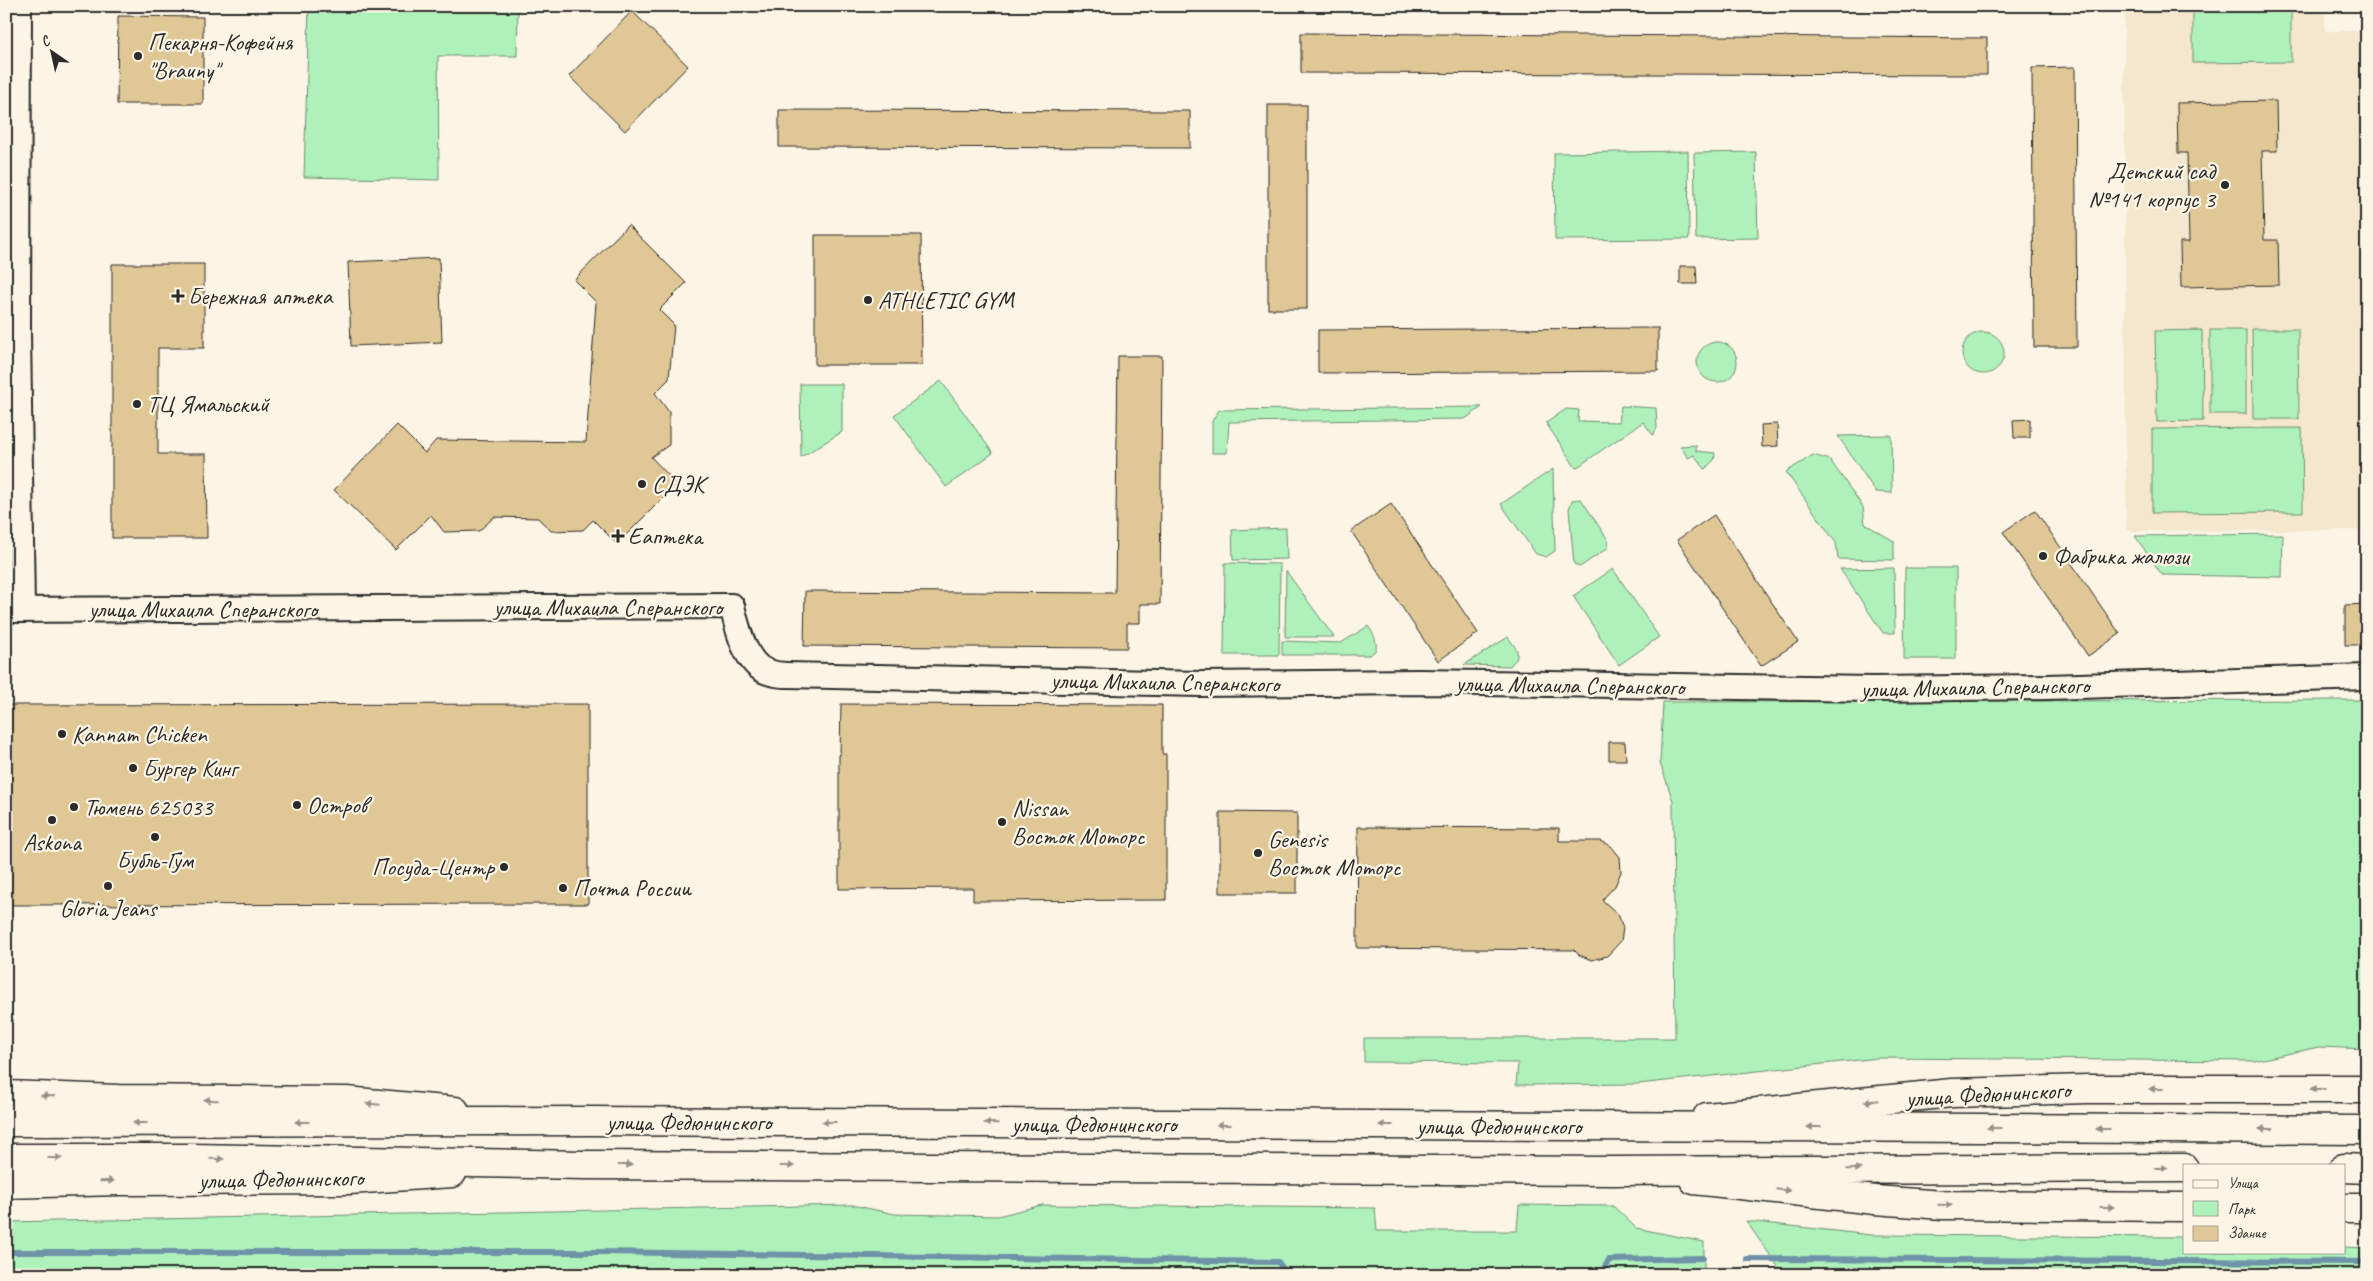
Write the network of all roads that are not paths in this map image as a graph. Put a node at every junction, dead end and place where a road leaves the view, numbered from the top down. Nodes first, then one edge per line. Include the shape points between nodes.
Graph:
1 (19, 6) edge
2 (14, 610) edge
3 (2367, 677) edge
4 (2367, 1089) edge
5 (6, 1095) edge
6 (6, 1122) edge
7 (579, 1122) junction
8 (1610, 1126) junction
9 (2367, 1130) edge
10 (6, 1158) edge
11 (585, 1165) junction
12 (2183, 1168) edge
13 (2346, 1168) edge
14 (2367, 1169) edge
15 (1613, 1171) junction
16 (6, 1184) edge
17 (2183, 1207) edge
18 (2346, 1208) edge
19 (2367, 1208) edge

1 - 2 street
2 - 3 street, улица Михаила Сперанского via 732,606 748,656 766,672 787,676 1200,684 1419,682 1874,688 2047,687
4 -> 8 main road, улица Федюнинского via 2087,1089 1952,1093
7 -> 5 main road, улица Федюнинского via 346,1101
7 -> 6 main road, улица Федюнинского
8 -> 7 main road, улица Федюнинского
9 -> 8 main road, улица Федюнинского
10 -> 11 main road, улица Федюнинского
11 -> 15 main road, улица Федюнинского
16 -> 11 main road, улица Федюнинского via 349,1180
15 -> 12 main road, улица Федюнинского
13 - 14 main road
15 -> 17 main road, улица Федюнинского via 1943,1205
18 - 19 main road

